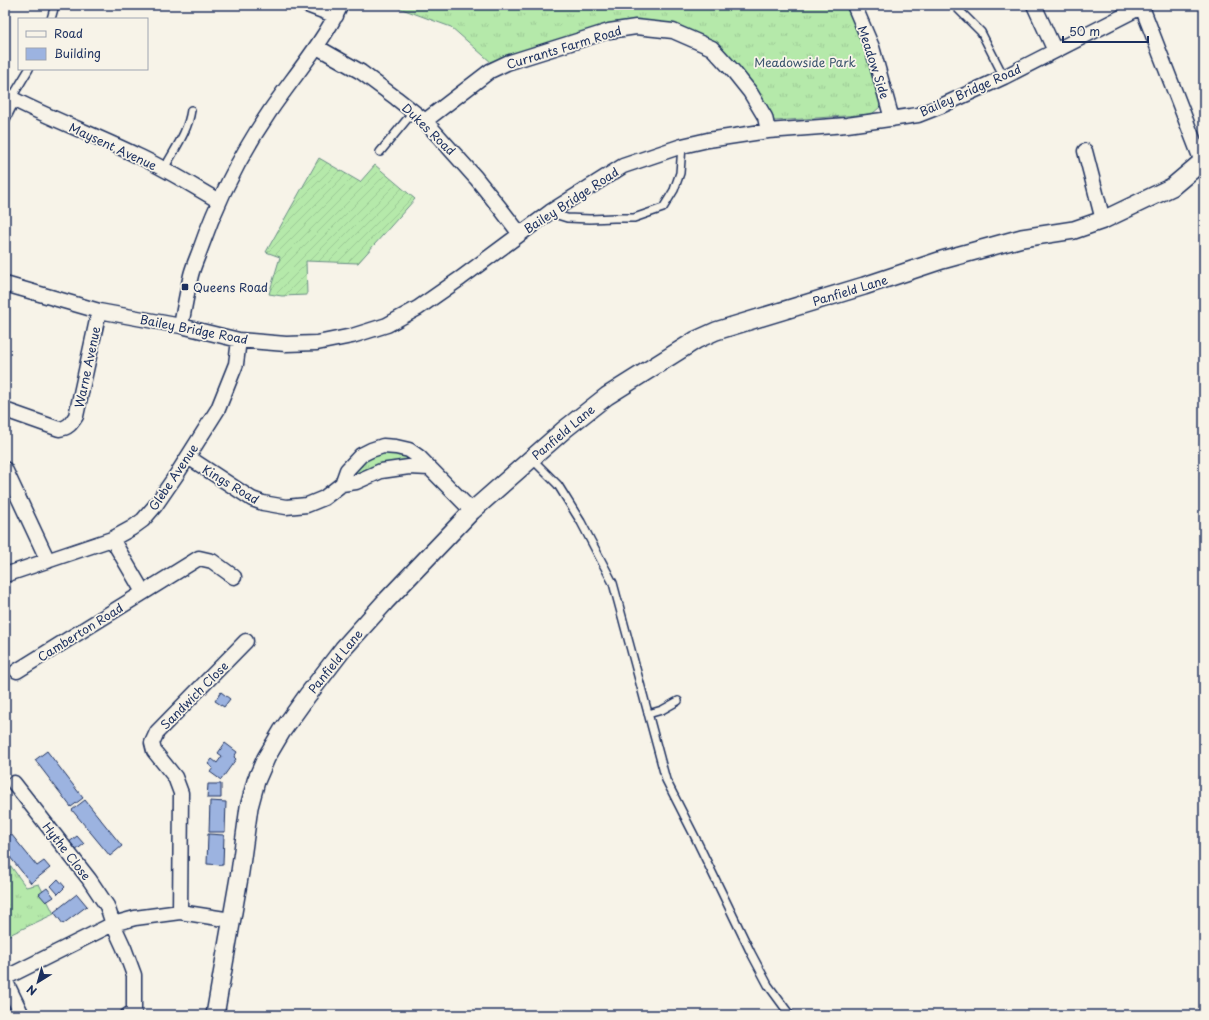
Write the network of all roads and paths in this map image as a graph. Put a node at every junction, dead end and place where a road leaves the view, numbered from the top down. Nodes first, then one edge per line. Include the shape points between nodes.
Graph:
1 (55, 5) edge
2 (307, 5) edge
3 (854, 5) edge
4 (956, 5) edge
5 (1034, 5) edge
6 (1143, 6) edge
7 (338, 11) edge
8 (51, 18) edge
9 (317, 46) junction
10 (1055, 51) junction
11 (28, 70) edge
12 (1004, 77) junction
13 (10, 98) edge
14 (191, 110) dead end
15 (413, 112) junction
16 (892, 119) junction
17 (5, 121) edge
18 (425, 122) junction
19 (768, 131) junction
20 (682, 146) junction
21 (1085, 151) dead end
22 (380, 152) dead end
23 (1203, 161) edge
24 (164, 169) junction
25 (219, 201) junction
26 (550, 212) junction
27 (1103, 220) junction
28 (520, 234) junction
29 (5, 284) edge
30 (99, 311) junction
31 (181, 326) junction
32 (239, 340) junction
33 (5, 410) edge
34 (188, 457) junction
35 (532, 459) junction
36 (429, 468) junction
37 (5, 469) edge
38 (342, 484) junction
39 (472, 511) junction
40 (112, 539) junction
41 (48, 561) junction
42 (5, 576) edge
43 (234, 577) dead end
44 (143, 592) junction
45 (246, 641) dead end
46 (17, 671) dead end
47 (678, 701) dead end
48 (648, 714) junction
49 (14, 783) dead end
50 (180, 912) junction
51 (231, 920) junction
52 (113, 924) junction
53 (5, 979) edge
54 (22, 1015) edge
55 (128, 1015) edge
56 (215, 1015) edge
57 (790, 1015) edge

1 - 8 lane
2 - 7 street
3 - 16 street, Meadow Side via 872,47
4 - 12 lane via 981,32
5 - 10 street
6 - 10 street, Bailey Bridge Road
6 - 23 street
7 - 9 street
9 - 15 street, Dukes Road via 361,72
9 - 25 street via 270,111
10 - 12 street, Bailey Bridge Road
11 - 13 lane
12 - 16 street, Bailey Bridge Road via 940,106
13 - 17 lane
13 - 24 street, Maysent Avenue
14 - 24 lane via 186,130
15 - 18 street, Dukes Road
15 - 22 lane
16 - 19 street, Bailey Bridge Road
18 - 19 street, Currants Farm Road via 490,71 507,63 609,31 636,27 673,31 712,48 750,92 765,117
18 - 28 street, Dukes Road via 476,178
19 - 20 street, Bailey Bridge Road
20 - 26 street, Bailey Bridge Road via 623,166
20 - 26 lane via 680,173 674,190 663,208 634,218 567,218
21 - 27 street
23 - 27 street, Panfield Lane via 1172,187
24 - 25 street, Maysent Avenue
25 - 31 street via 191,275
26 - 28 street, Bailey Bridge Road
27 - 35 street, Panfield Lane via 1074,230 1022,238 942,260 716,331 696,340 607,396
28 - 32 street, Bailey Bridge Road via 418,308 386,325 352,336 317,343 286,344
29 - 30 street, Bailey Bridge Road
30 - 31 street, Bailey Bridge Road
30 - 33 street, Warne Avenue via 76,416 72,424 59,429
31 - 32 street, Bailey Bridge Road
32 - 34 street, Glebe Avenue via 236,364 218,409
34 - 38 street, Kings Road via 252,499 274,506 307,505 324,498
34 - 40 street, Glebe Avenue via 143,520
35 - 39 street, Panfield Lane
35 - 48 lane via 558,485 613,583
36 - 38 street, Kings Road via 409,467 381,471 356,482
36 - 38 street, Kings Road via 409,450 383,446 361,455 347,470
36 - 39 street, Kings Road
37 - 41 street
39 - 51 street, Panfield Lane via 343,649 282,731 266,758 249,807
40 - 41 street, Glebe Avenue
40 - 44 street
41 - 42 street, Glebe Avenue
43 - 44 street, Camberton Road via 212,560 199,558
44 - 46 street, Camberton Road
45 - 50 street, Sandwich Close via 157,732 152,743 154,750 175,777 181,793
47 - 48 lane
48 - 57 lane via 666,780 751,953 768,985
49 - 52 street, Hythe Close via 96,889 107,906
50 - 51 street
50 - 52 street via 135,918
51 - 56 street, Panfield Lane
52 - 53 street
52 - 55 street, Hythe Close via 134,975 134,1012
53 - 54 street

